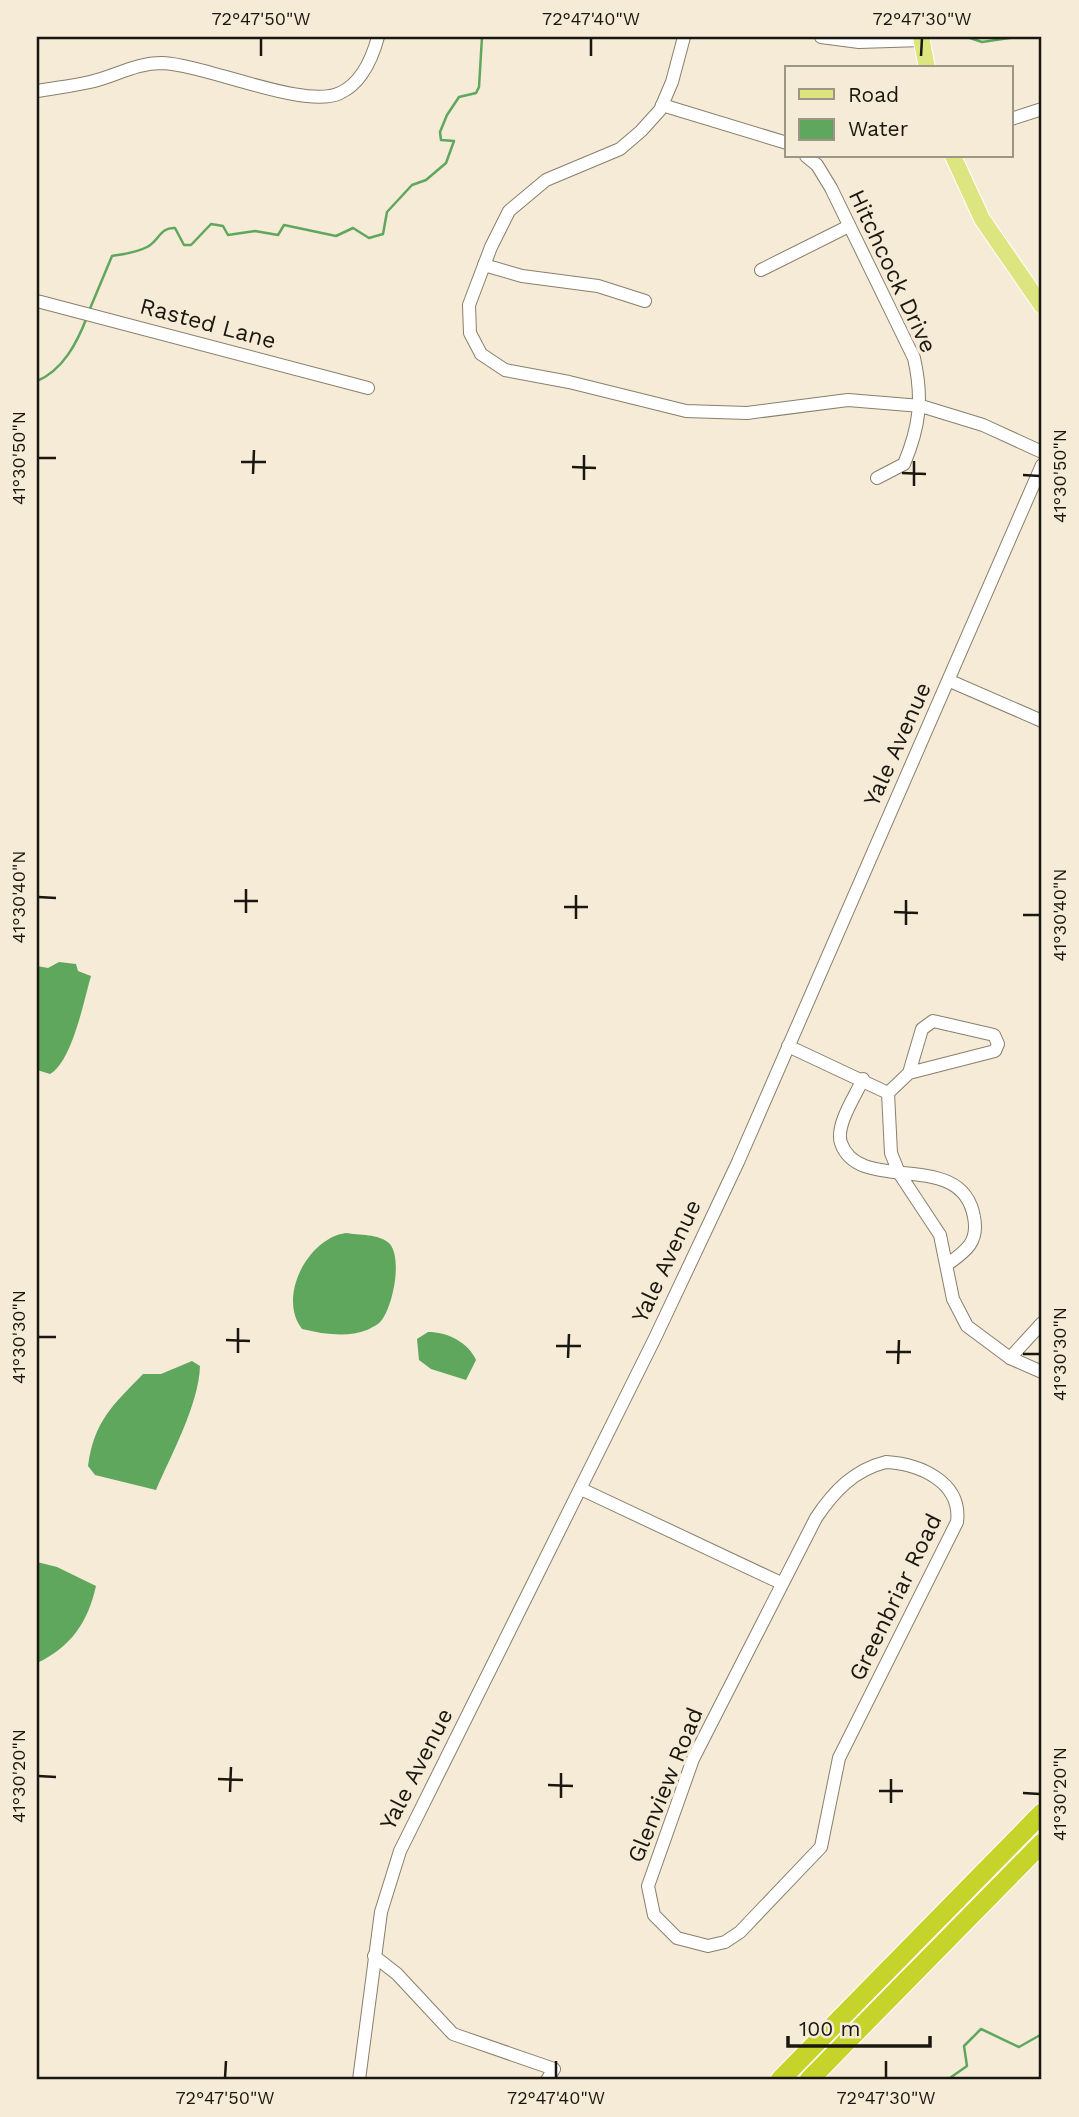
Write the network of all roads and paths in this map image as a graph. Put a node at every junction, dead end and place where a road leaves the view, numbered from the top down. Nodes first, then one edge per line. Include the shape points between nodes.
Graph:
1 (378, 37) edge
2 (684, 37) edge
3 (821, 37) edge
4 (921, 38) edge
5 (927, 66) edge
6 (37, 91) edge
7 (662, 105) junction
8 (1042, 109) edge
9 (1012, 119) edge
10 (785, 142) edge
11 (808, 158) edge
12 (954, 158) edge
13 (849, 226) junction
14 (484, 265) junction
15 (761, 270) dead end
16 (37, 302) edge
17 (645, 302) dead end
18 (1042, 306) edge
19 (368, 388) dead end
20 (921, 406) junction
21 (1042, 452) edge
22 (1042, 465) edge
23 (877, 478) dead end
24 (950, 681) junction
25 (1042, 721) edge
26 (788, 1046) junction
27 (909, 1073) junction
28 (863, 1079) junction
29 (888, 1093) junction
30 (900, 1173) junction
31 (948, 1264) junction
32 (1042, 1323) edge
33 (1010, 1358) junction
34 (1042, 1372) edge
35 (581, 1489) junction
36 (781, 1583) junction
37 (839, 1758) joint
38 (1042, 1813) edge
39 (1042, 1843) edge
40 (374, 1956) junction
41 (359, 2080) edge
42 (547, 2080) edge
43 (780, 2080) edge
44 (809, 2080) edge

1 - 6 street via 359,79 339,94 311,98 163,63 138,64 91,82
2 - 7 street
3 - 4 street via 859,42
4 - 5 main road
7 - 10 street
7 - 14 street via 620,149 545,180 509,211
8 - 9 street
11 - 13 street, Hitchcock Drive via 827,180
12 - 18 main road via 982,219
13 - 15 street
13 - 20 street, Hitchcock Drive via 914,358
14 - 17 street via 522,276 598,286
14 - 20 street via 469,305 470,333 481,354 505,370 662,407 716,414 848,400
16 - 19 street, Rasted Lane
20 - 21 street via 984,425
20 - 23 street, Hitchcock Drive via 904,464
22 - 24 street, Yale Avenue
24 - 25 street
24 - 26 street, Yale Avenue
26 - 28 street
26 - 35 street, Yale Avenue via 667,1314
27 - 27 street via 995,1052 998,1044 994,1035 933,1021 922,1029
27 - 29 street
28 - 29 street
28 - 30 street via 839,1133 841,1145 851,1159 867,1167
29 - 30 street via 891,1153
30 - 31 street via 940,1234
30 - 31 street via 926,1174 957,1187 972,1206 976,1228 971,1247
31 - 33 street via 953,1299 967,1326
32 - 33 street
33 - 34 street
35 - 36 street
35 - 40 street, Yale Avenue via 400,1852 386,1891
36 - 37 street, Greenbriar Road via 816,1518 857,1473 872,1465 899,1463 931,1475 951,1489 959,1510 953,1533
36 - 37 street, Glenview Road via 693,1759 651,1871 649,1901 664,1929 691,1944 708,1946 740,1932 821,1847
38 - 43 highway
39 - 44 highway
40 - 41 street, Yale Avenue
40 - 42 street via 453,2034 554,2069

